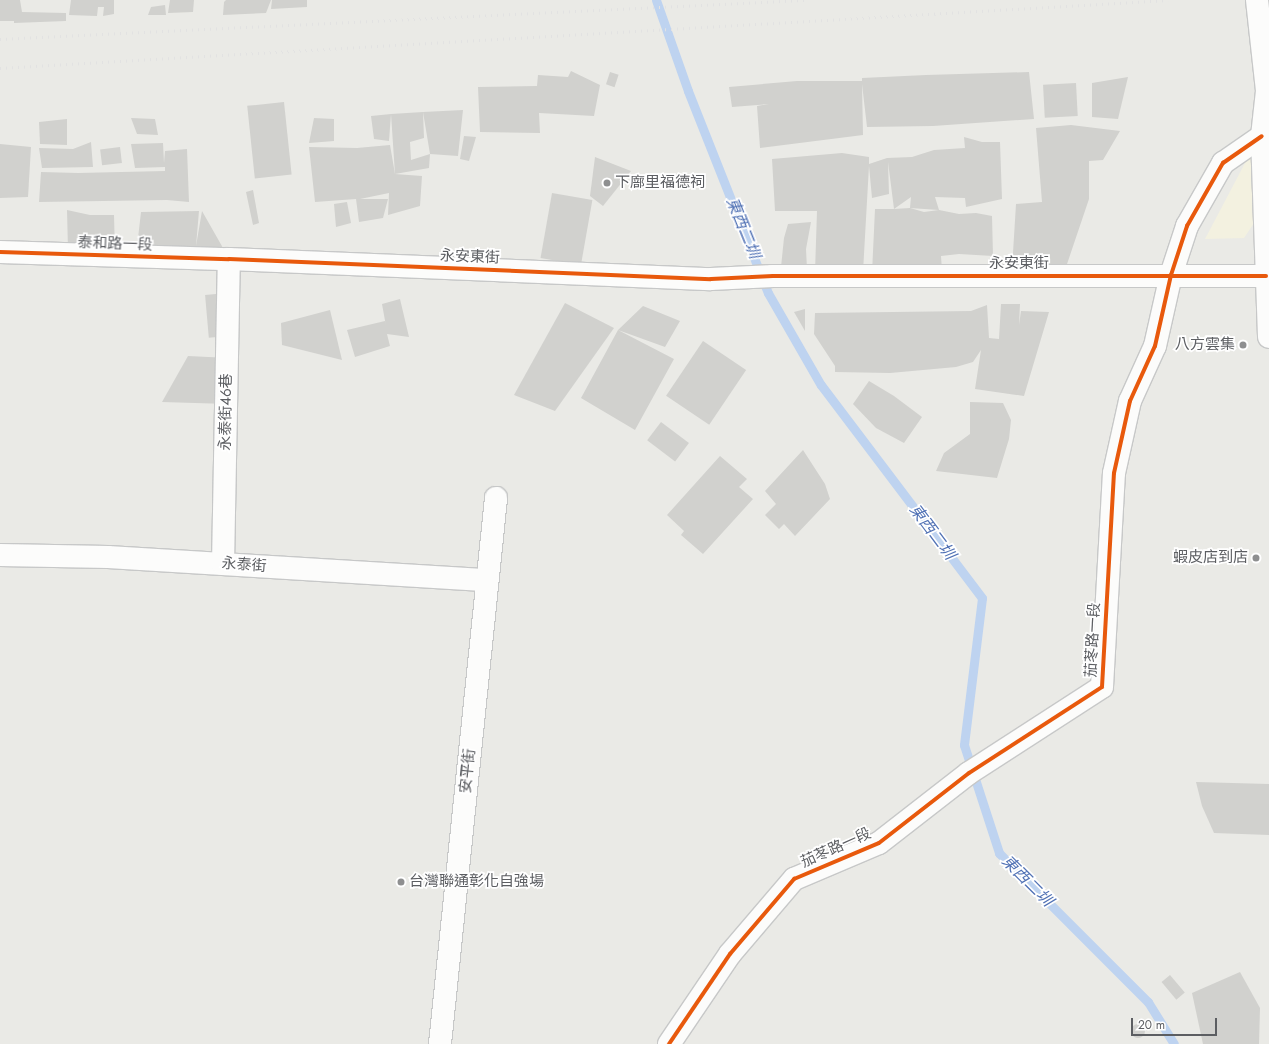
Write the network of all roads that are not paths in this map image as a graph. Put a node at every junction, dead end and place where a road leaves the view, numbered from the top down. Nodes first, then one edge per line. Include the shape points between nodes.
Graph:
1 (1257, 0) edge
2 (1262, 136) junction
3 (0, 252) edge
4 (229, 259) junction
5 (1171, 275) junction
6 (1266, 276) junction
7 (1269, 337) edge
8 (496, 498) dead end
9 (0, 555) edge
10 (223, 564) junction
11 (487, 580) junction
12 (440, 1044) edge
13 (669, 1044) edge

1 - 2 street via 1267,91
2 - 5 street, 茄苳路一段 via 1223,163 1187,226
2 - 6 street
3 - 4 street, 泰和路一段
4 - 5 street, 永安東街 via 711,278
4 - 10 street, 永泰街46巷
5 - 6 street, 永安東街
5 - 13 street, 茄苳路一段 via 1155,346 1130,401 1114,473 1102,686 969,774 880,843 794,880 730,954
6 - 7 street
8 - 11 street, 安平街
9 - 10 street, 永泰街 via 108,557
10 - 11 street, 永泰街
11 - 12 street, 安平街

